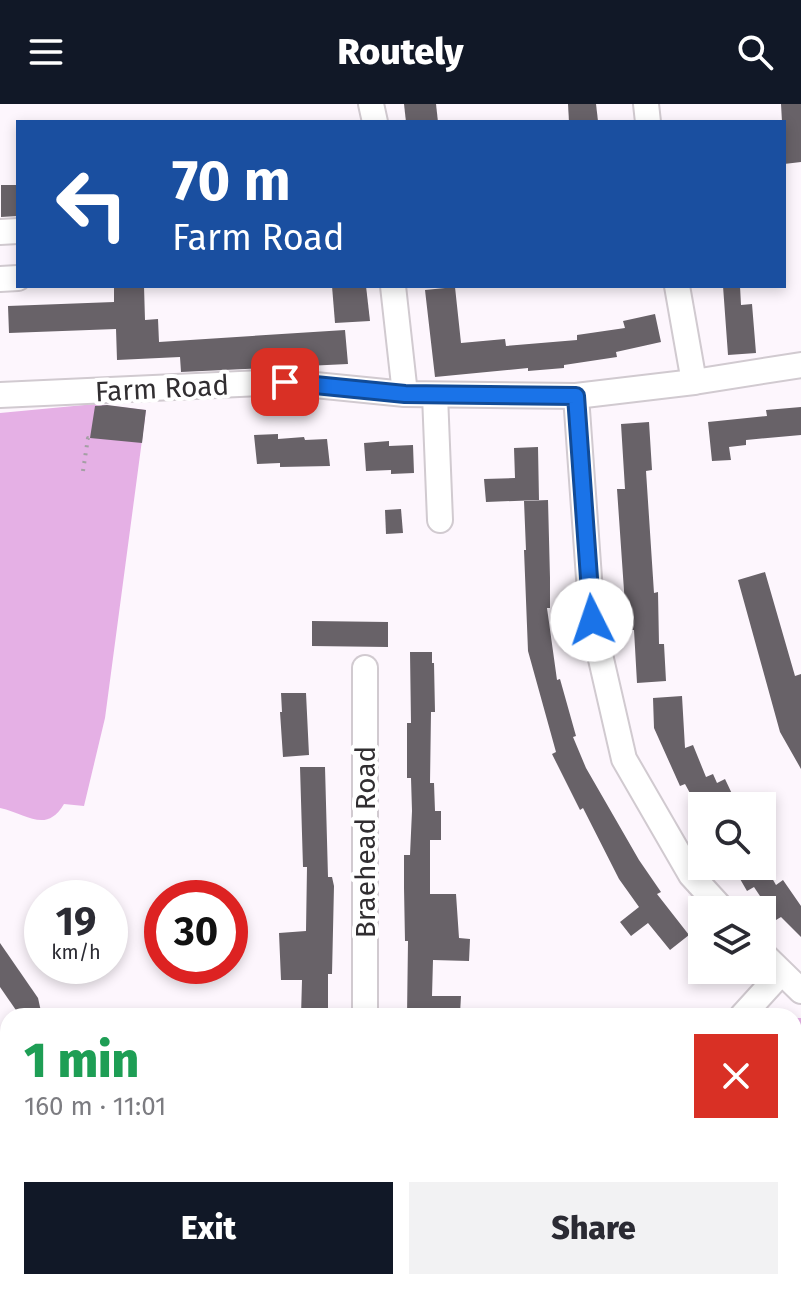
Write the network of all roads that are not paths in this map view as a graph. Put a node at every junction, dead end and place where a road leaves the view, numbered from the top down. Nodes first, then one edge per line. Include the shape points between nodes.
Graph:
1 (393, 288) edge
2 (677, 288) edge
3 (801, 365) edge
4 (694, 382) junction
5 (405, 394) junction
6 (0, 395) edge
7 (435, 395) junction
8 (576, 396) junction
9 (440, 520) dead end
10 (365, 668) dead end
11 (710, 896) edge
12 (776, 968) edge
13 (781, 973) junction
14 (801, 991) edge
15 (365, 1008) edge
16 (749, 1008) edge

1 - 5 street
2 - 4 street
3 - 4 street, Farm Road
4 - 8 street, Farm Road
5 - 6 street, Farm Road via 285,382
5 - 7 street, Farm Road
7 - 8 street, Farm Road
7 - 9 street
8 - 11 street via 592,620 624,759 691,875
10 - 15 street, Braehead Road
12 - 13 street
13 - 14 street
13 - 16 street

